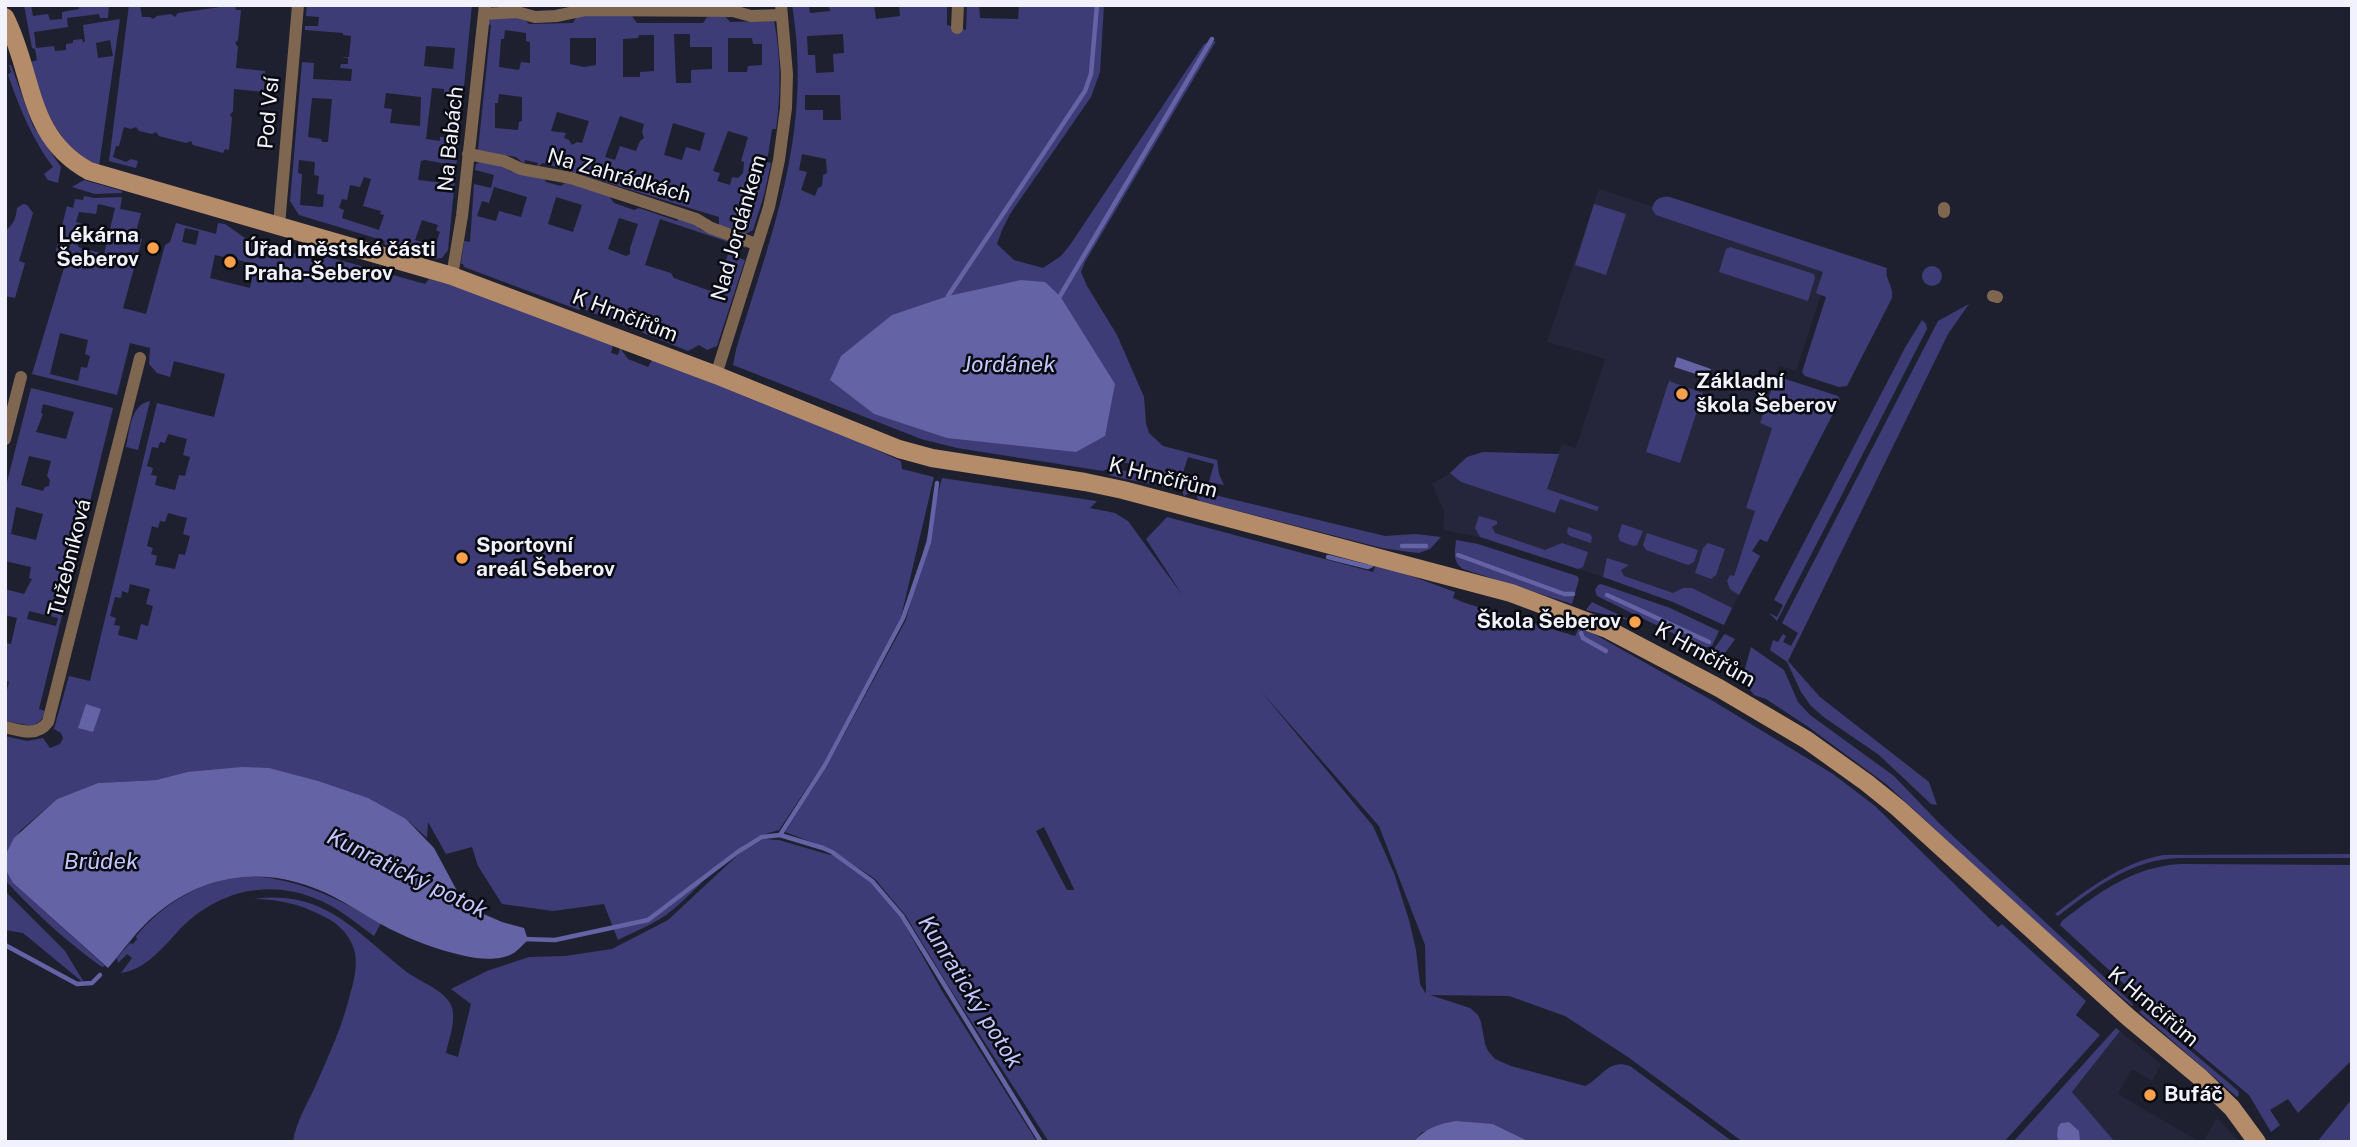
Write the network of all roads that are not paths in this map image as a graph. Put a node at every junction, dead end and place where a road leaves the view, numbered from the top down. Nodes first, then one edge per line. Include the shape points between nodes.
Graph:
1 (298, 5) edge
2 (958, 5) edge
3 (484, 10) edge
4 (782, 10) edge
5 (5, 17) edge
6 (957, 27) dead end
7 (468, 154) junction
8 (279, 225) junction
9 (757, 244) junction
10 (452, 276) junction
11 (140, 358) dead end
12 (716, 375) junction
13 (21, 377) dead end
14 (5, 439) edge
15 (5, 727) edge
16 (2257, 1142) edge

1 - 8 street, Pod Vsí
2 - 6 street
3 - 4 street via 535,17 585,10 733,11 751,16
3 - 7 street, Na Babách
4 - 9 street, Nad Jordánkem via 785,117 774,185
5 - 8 street, K Hrnčířům via 41,119 69,159 99,175
7 - 9 street, Na Zahrádkách via 571,178
7 - 10 street, Na Babách
8 - 10 street, K Hrnčířům
9 - 12 street, Nad Jordánkem
10 - 12 street, K Hrnčířům
11 - 15 street, Tužebníková via 48,722 33,732
12 - 16 street, K Hrnčířům via 907,451 1123,490 1491,586 1607,629 1807,740 1867,783 2201,1077
13 - 14 street

